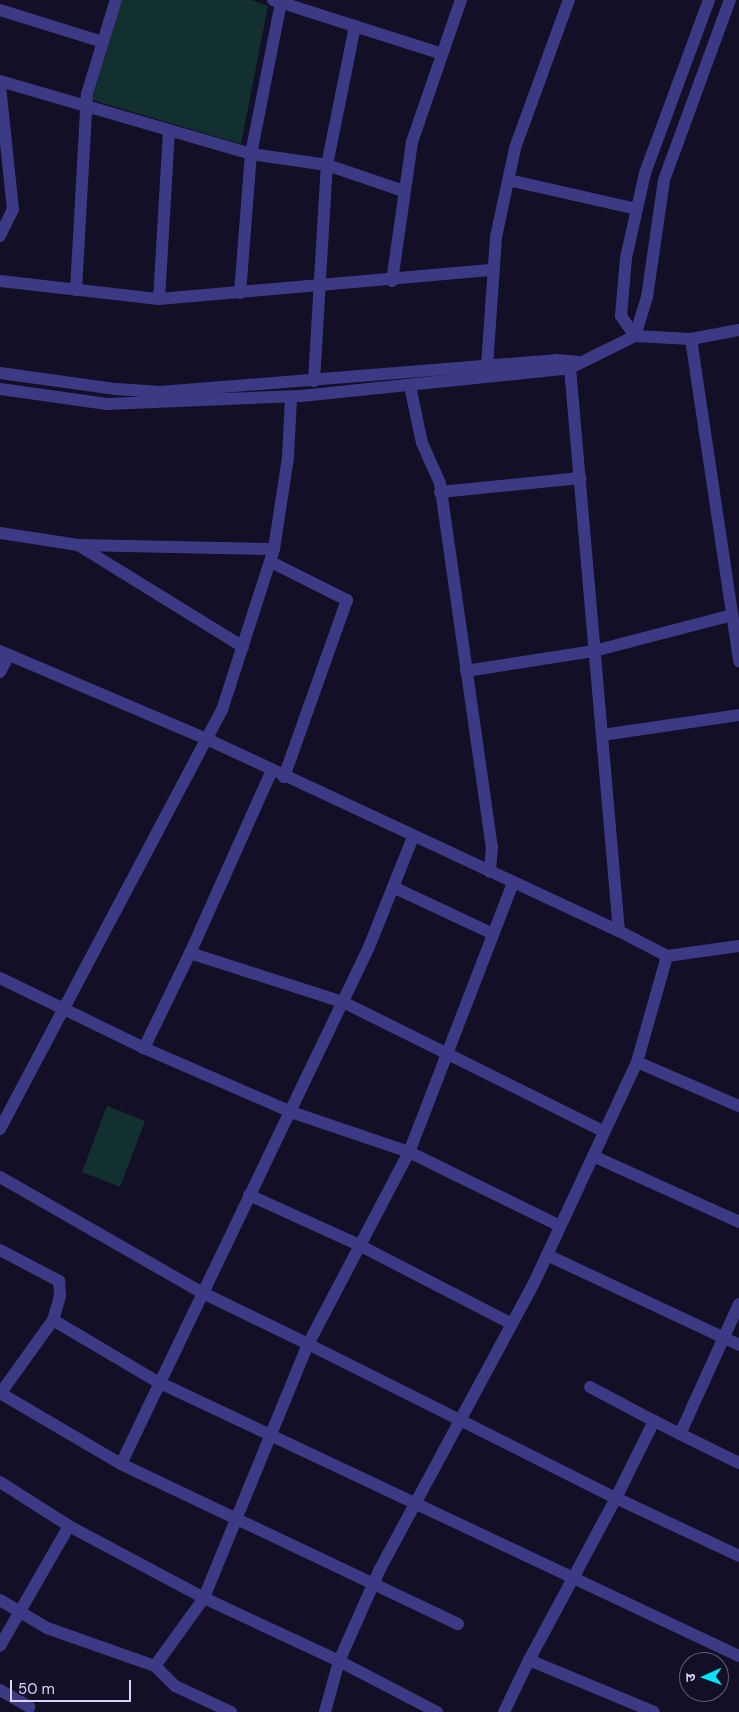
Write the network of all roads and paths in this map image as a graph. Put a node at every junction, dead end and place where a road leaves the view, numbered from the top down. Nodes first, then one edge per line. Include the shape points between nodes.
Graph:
1 (116, 0) edge
2 (461, 0) edge
3 (569, 0) edge
4 (709, 0) edge
5 (730, 0) edge
6 (277, 1) edge
7 (0, 10) edge
8 (355, 26) junction
9 (103, 42) junction
10 (442, 54) junction
11 (0, 81) edge
12 (0, 86) edge
13 (86, 107) junction
14 (169, 131) junction
15 (251, 154) junction
16 (327, 165) junction
17 (508, 180) junction
18 (404, 191) junction
19 (6, 200) edge
20 (637, 209) junction
21 (0, 236) edge
22 (494, 270) junction
23 (0, 281) edge
24 (392, 281) junction
25 (317, 287) junction
26 (76, 290) junction
27 (240, 293) junction
28 (159, 299) junction
29 (739, 330) edge
30 (635, 336) junction
31 (691, 339) junction
32 (576, 365) junction
33 (487, 366) junction
34 (0, 373) edge
35 (314, 381) junction
36 (410, 386) junction
37 (0, 389) edge
38 (291, 397) junction
39 (580, 478) junction
40 (440, 492) junction
41 (0, 533) edge
42 (78, 545) junction
43 (274, 548) junction
44 (271, 562) junction
45 (732, 615) junction
46 (243, 647) junction
47 (594, 651) junction
48 (4, 653) edge
49 (739, 660) edge
50 (466, 671) junction
51 (0, 672) edge
52 (739, 715) edge
53 (602, 735) junction
54 (209, 740) junction
55 (272, 770) junction
56 (284, 776) junction
57 (413, 837) junction
58 (490, 872) junction
59 (513, 883) junction
60 (393, 887) junction
61 (619, 931) junction
62 (491, 934) junction
63 (739, 946) edge
64 (190, 953) junction
65 (667, 956) junction
66 (0, 978) edge
67 (343, 1002) junction
68 (64, 1010) junction
69 (144, 1048) junction
70 (448, 1051) junction
71 (637, 1062) junction
72 (739, 1106) edge
73 (291, 1112) junction
74 (0, 1129) edge
75 (605, 1132) junction
76 (409, 1152) junction
77 (593, 1156) junction
78 (0, 1177) edge
79 (249, 1194) junction
80 (739, 1222) edge
81 (560, 1226) junction
82 (360, 1245) junction
83 (0, 1250) edge
84 (547, 1255) junction
85 (201, 1292) junction
86 (739, 1304) edge
87 (53, 1320) junction
88 (512, 1324) junction
89 (724, 1338) junction
90 (308, 1344) junction
91 (739, 1345) edge
92 (158, 1382) junction
93 (590, 1387) dead end
94 (1, 1392) edge
95 (460, 1420) junction
96 (654, 1421) junction
97 (270, 1433) junction
98 (680, 1434) junction
99 (739, 1463) edge
100 (121, 1464) junction
101 (0, 1482) edge
102 (616, 1498) junction
103 (416, 1501) junction
104 (233, 1520) junction
105 (69, 1526) junction
106 (739, 1556) edge
107 (572, 1580) junction
108 (372, 1585) junction
109 (204, 1598) junction
110 (0, 1600) edge
111 (20, 1612) junction
112 (458, 1624) dead end
113 (0, 1646) edge
114 (739, 1656) edge
115 (529, 1660) junction
116 (339, 1661) junction
117 (155, 1666) junction
118 (0, 1690) edge
119 (29, 1707) dead end
120 (231, 1712) edge
121 (325, 1712) edge
122 (437, 1712) edge
123 (504, 1712) edge
124 (654, 1712) edge

1 - 9 street
2 - 10 street
3 - 17 street via 516,148
4 - 20 street via 645,173
5 - 30 street via 664,180 647,297
6 - 8 street
6 - 15 street
7 - 9 street
8 - 10 street
8 - 16 street
9 - 13 street
10 - 18 street via 412,142
11 - 13 street
12 - 19 street
13 - 14 street
13 - 26 street
14 - 15 street
14 - 28 street
15 - 16 street
15 - 27 street
16 - 18 street
16 - 25 street
17 - 20 street
17 - 22 street
18 - 24 street
19 - 21 street via 13,209
20 - 30 street via 626,258 621,316
22 - 24 street
22 - 33 street
23 - 26 street
24 - 25 street
25 - 27 street
25 - 35 street
26 - 28 street
27 - 28 street
29 - 31 street
30 - 31 street
30 - 32 street
31 - 45 street
32 - 33 street via 556,360
32 - 36 street
32 - 39 street
33 - 35 street
34 - 35 street via 116,390 160,392
36 - 38 street
36 - 40 street via 422,442 440,483
37 - 38 street via 107,404
38 - 43 street via 288,457
39 - 40 street
39 - 47 street
40 - 50 street
41 - 42 street
42 - 43 street
42 - 46 street
43 - 44 street
44 - 46 street
44 - 56 street via 347,600
45 - 47 street
45 - 49 street
46 - 54 street
47 - 50 street
47 - 53 street
48 - 51 street
48 - 54 street
50 - 58 street via 492,847
52 - 53 street
53 - 61 street
54 - 55 street
54 - 68 street
55 - 56 street
55 - 64 street
56 - 57 street
57 - 58 street
57 - 60 street
58 - 59 street
59 - 61 street
59 - 62 street
60 - 62 street
60 - 67 street
61 - 65 street
62 - 70 street
63 - 65 street
64 - 67 street
64 - 69 street
65 - 71 street
66 - 68 street
67 - 70 street
67 - 73 street
68 - 69 street
68 - 74 street
69 - 73 street
70 - 75 street
70 - 76 street
71 - 72 street
71 - 75 street
73 - 76 street
73 - 79 street
75 - 77 street
76 - 81 street
76 - 82 street
77 - 80 street
77 - 81 street
78 - 85 street
79 - 82 street
79 - 85 street
81 - 84 street
82 - 88 street
82 - 90 street
83 - 87 street via 59,1281 60,1296
84 - 88 street
84 - 89 street
85 - 90 street
85 - 92 street
86 - 89 street
87 - 92 street
87 - 94 street
88 - 95 street
89 - 91 street
89 - 98 street
90 - 95 street
90 - 97 street
92 - 97 street
92 - 100 street
93 - 96 street
94 - 100 street
95 - 102 street
95 - 103 street
96 - 98 street
96 - 102 street
97 - 103 street
97 - 104 street
98 - 99 street
100 - 104 street
101 - 105 street
102 - 106 street
102 - 107 street
103 - 107 street
103 - 108 street
104 - 108 street
104 - 109 street
105 - 109 street
105 - 111 street
107 - 114 street
107 - 115 street
108 - 112 street
108 - 116 street
109 - 116 street
109 - 117 street
110 - 111 street
111 - 113 street
111 - 117 street via 46,1628
115 - 123 street
115 - 124 street
116 - 121 street
116 - 122 street
117 - 120 street via 175,1686
118 - 119 street

